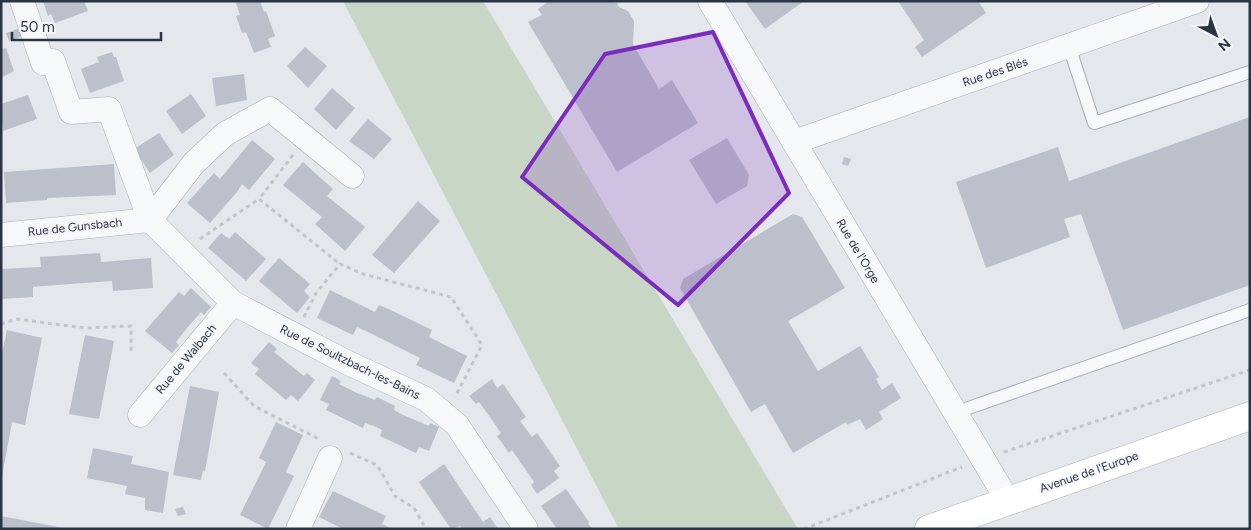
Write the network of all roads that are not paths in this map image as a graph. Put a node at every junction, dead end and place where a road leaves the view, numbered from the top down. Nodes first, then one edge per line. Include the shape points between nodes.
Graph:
1 (22, 1) edge
2 (710, 1) edge
3 (1197, 1) edge
4 (1069, 46) junction
5 (1250, 72) edge
6 (794, 142) junction
7 (352, 176) dead end
8 (150, 220) junction
9 (1, 235) edge
10 (232, 303) junction
11 (1250, 310) edge
12 (954, 412) junction
13 (140, 415) dead end
14 (1250, 416) edge
15 (333, 452) road end
16 (1008, 501) junction
17 (298, 529) edge
18 (526, 529) edge
19 (929, 529) edge

1 - 8 street via 43,63 53,61 71,112 109,109
2 - 6 street, Rue de l'Orge
3 - 4 street, Rue des Blés
4 - 5 lane via 1094,123
4 - 6 street, Rue des Blés
6 - 12 street, Rue de l'Orge
7 - 8 street via 270,109 219,140 194,163
8 - 9 street, Rue de Gunsbach
8 - 10 street, Rue de Soultzbach-les-Bains
10 - 13 street, Rue de Walbach
10 - 18 street, Rue de Soultzbach-les-Bains via 426,399 457,425
11 - 12 lane
12 - 16 street, Rue de l'Orge
14 - 16 main road, Avenue de l'Europe
15 - 17 street
16 - 19 main road, Avenue de l'Europe

